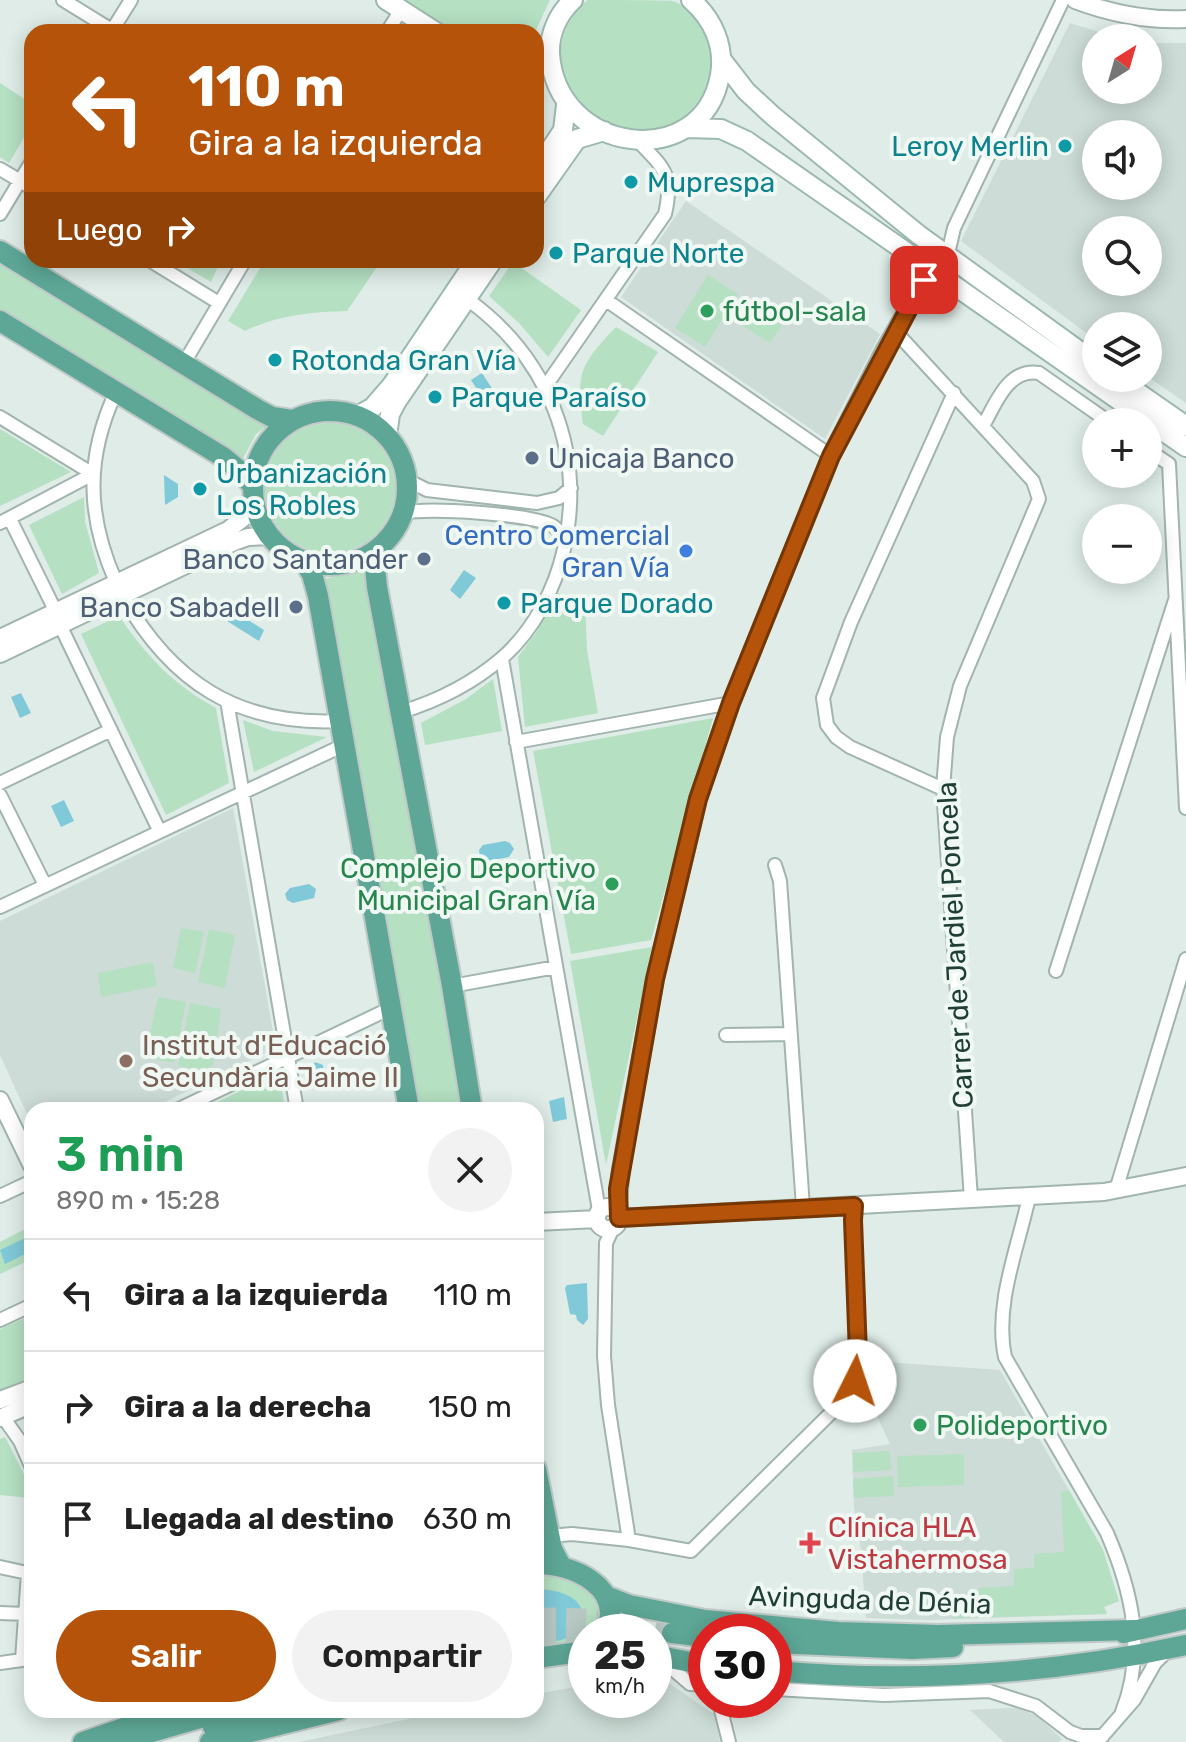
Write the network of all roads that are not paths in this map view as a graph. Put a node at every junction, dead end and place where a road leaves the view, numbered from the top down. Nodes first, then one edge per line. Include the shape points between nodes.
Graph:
1 (63, 0) edge
2 (131, 0) edge
3 (573, 0) edge
4 (691, 0) edge
5 (1063, 0) edge
6 (1075, 0) edge
7 (393, 5) edge
8 (1186, 19) edge
9 (102, 24) edge
10 (117, 24) edge
11 (423, 24) edge
12 (722, 60) junction
13 (545, 78) edge
14 (566, 105) junction
15 (686, 128) junction
16 (604, 131) junction
17 (638, 141) junction
18 (544, 159) edge
19 (0, 169) edge
20 (24, 174) edge
21 (20, 181) junction
22 (24, 183) edge
23 (544, 186) edge
24 (0, 214) edge
25 (0, 251) edge
26 (947, 258) junction
27 (24, 266) edge
28 (28, 268) edge
29 (162, 268) edge
30 (240, 268) edge
31 (471, 268) edge
32 (488, 268) edge
33 (930, 269) junction
34 (467, 299) junction
35 (606, 300) junction
36 (219, 303) junction
37 (0, 321) edge
38 (895, 331) junction
39 (1082, 353) edge
40 (184, 363) junction
41 (545, 387) junction
42 (116, 392) junction
43 (1137, 392) edge
44 (954, 393) junction
45 (1089, 408) edge
46 (357, 416) junction
47 (0, 417) edge
48 (292, 420) junction
49 (983, 426) junction
50 (1186, 426) edge
51 (387, 436) junction
52 (1186, 447) edge
53 (831, 456) junction
54 (1162, 459) edge
55 (93, 474) junction
56 (407, 480) junction
57 (252, 485) junction
58 (571, 488) junction
59 (255, 509) junction
60 (404, 513) junction
61 (5, 521) edge
62 (269, 536) junction
63 (566, 540) junction
64 (382, 546) junction
65 (304, 561) junction
66 (119, 589) junction
67 (1175, 600) junction
68 (58, 618) junction
69 (0, 638) edge
70 (0, 654) edge
71 (502, 659) junction
72 (227, 701) junction
73 (731, 703) junction
74 (401, 712) junction
75 (340, 721) junction
76 (111, 730) junction
77 (516, 742) junction
78 (344, 745) junction
79 (0, 783) edge
80 (943, 789) junction
81 (242, 791) junction
82 (0, 795) edge
83 (1186, 808) edge
84 (159, 830) junction
85 (775, 865) dead end
86 (45, 885) junction
87 (0, 907) edge
88 (1186, 959) edge
89 (556, 967) junction
90 (1056, 971) dead end
91 (452, 986) junction
92 (391, 1008) junction
93 (790, 1034) junction
94 (726, 1035) dead end
95 (287, 1056) junction
96 (0, 1100) edge
97 (193, 1102) edge
98 (296, 1102) edge
99 (408, 1102) edge
100 (471, 1102) edge
101 (24, 1150) edge
102 (592, 1168) junction
103 (621, 1169) junction
104 (1186, 1176) edge
105 (24, 1185) edge
106 (1116, 1190) junction
107 (0, 1196) edge
108 (1029, 1197) junction
109 (971, 1199) junction
110 (854, 1206) junction
111 (803, 1207) junction
112 (609, 1215) junction
113 (544, 1221) edge
114 (24, 1309) edge
115 (0, 1320) edge
116 (24, 1394) edge
117 (24, 1406) edge
118 (1, 1411) edge
119 (24, 1450) edge
120 (544, 1507) edge
121 (550, 1536) junction
122 (629, 1540) junction
123 (544, 1565) edge
124 (561, 1566) junction
125 (0, 1567) edge
126 (24, 1572) edge
127 (606, 1596) junction
128 (0, 1613) edge
129 (24, 1614) edge
130 (608, 1614) edge
131 (1186, 1619) edge
132 (1135, 1630) junction
133 (24, 1637) edge
134 (792, 1644) edge
135 (1178, 1647) edge
136 (568, 1653) edge
137 (1135, 1655) junction
138 (544, 1657) edge
139 (792, 1657) edge
140 (672, 1659) edge
141 (1103, 1660) junction
142 (0, 1663) edge
143 (792, 1672) edge
144 (688, 1681) edge
145 (792, 1690) edge
146 (1122, 1712) junction
147 (153, 1718) edge
148 (200, 1718) edge
149 (244, 1718) edge
150 (307, 1718) edge
151 (723, 1718) edge
152 (1057, 1721) junction
153 (1100, 1739) edge
154 (83, 1742) edge
155 (117, 1742) edge
156 (164, 1742) edge
157 (210, 1742) edge
158 (729, 1742) edge
159 (1066, 1742) edge

1 - 9 street
2 - 10 street
3 - 13 main road via 555,24
4 - 12 main road via 706,13
5 - 26 street via 954,228
6 - 8 street via 1120,15
7 - 11 main road
12 - 15 main road via 718,87 706,109
12 - 26 main road via 773,116
13 - 14 main road
14 - 16 main road
14 - 18 main road via 563,130
15 - 17 main road via 662,139
15 - 33 main road via 721,129 747,141
16 - 17 main road
16 - 23 main road via 577,139
17 - 35 street via 659,163 670,191 665,214
19 - 21 street
20 - 21 street
21 - 22 street
21 - 24 street
25 - 27 main road
26 - 39 main road
28 - 40 main road
29 - 36 street
30 - 36 street
31 - 46 main road via 392,385
32 - 34 main road
33 - 38 street
33 - 52 main road
34 - 41 street via 510,336
34 - 51 main road via 397,401
35 - 41 street
35 - 53 street
36 - 40 street
37 - 42 main road
38 - 44 street, Carrer de Jardiel Poncela
38 - 53 street
40 - 48 main road via 272,417
41 - 58 street via 564,436
42 - 55 street
42 - 57 main road via 223,457
43 - 50 main road
44 - 49 street, Carrer de Jardiel Poncela
44 - 80 street via 851,622 823,698 827,725 836,737
45 - 49 street via 1030,372 1013,377
46 - 48 main road via 331,411
46 - 51 main road
47 - 55 street
48 - 57 main road via 261,451
49 - 80 street, Carrer de Jardiel Poncela via 1033,481 1039,499 960,686 947,737
51 - 56 main road via 401,456
53 - 73 street
54 - 67 street via 1169,464
55 - 61 street
55 - 66 street via 97,530
56 - 58 street via 427,490 537,503 559,498
56 - 60 main road
57 - 59 main road
58 - 63 street
59 - 62 main road
59 - 66 street via 228,530
60 - 63 street via 536,520 554,527
60 - 64 main road
61 - 68 street
62 - 65 main road
62 - 66 street via 248,537
63 - 71 street via 543,605
64 - 65 main road via 340,565
64 - 74 main road via 375,567 377,587
65 - 75 main road via 318,596
66 - 68 street
66 - 72 street via 165,657
67 - 83 street
67 - 90 street
68 - 69 street
68 - 70 street
68 - 76 street
71 - 74 street via 453,691
71 - 77 street
72 - 75 street via 282,719
72 - 81 street
73 - 77 street
73 - 103 street via 698,799 670,912
74 - 91 main road
75 - 78 main road
76 - 79 street
76 - 84 street
77 - 89 street
78 - 81 street
78 - 92 main road
80 - 109 street, Carrer de Jardiel Poncela
81 - 84 street
81 - 95 street
82 - 86 street
84 - 86 street
85 - 93 street
86 - 87 street
88 - 106 street
89 - 91 street
89 - 102 street
91 - 100 main road
92 - 95 street
92 - 99 main road
93 - 94 street
93 - 111 street
95 - 97 street
95 - 98 street
96 - 101 street
102 - 103 street via 603,1176
102 - 112 street
103 - 112 street
104 - 106 street
105 - 107 street
106 - 108 street
108 - 109 street
108 - 132 street via 1003,1308 1000,1335 1005,1357 1107,1533
109 - 110 street
110 - 111 street
110 - 122 street via 858,1369 841,1403 691,1551
111 - 112 street
112 - 113 street
112 - 122 street via 604,1356
114 - 115 street
116 - 118 street
117 - 118 street
118 - 119 street
120 - 121 main road
121 - 122 street
121 - 124 main road
123 - 124 main road, Avinguda de Dénia
124 - 127 main road, Avinguda de Dénia via 588,1578
125 - 126 street
127 - 130 main road
127 - 132 main road, Avinguda de Dénia via 705,1620 838,1632
128 - 129 street
131 - 132 main road, Avinguda de Dénia
132 - 134 main road, Avinguda de Dénia via 1100,1639 912,1649
132 - 137 street
133 - 142 street via 22,1660
135 - 137 main road, Avinguda de Dénia
135 - 146 street via 1155,1663
136 - 138 main road
137 - 141 main road, Avinguda de Dénia
137 - 146 street
139 - 141 main road, Avinguda de Dénia via 918,1663 1082,1656
140 - 144 street
141 - 143 main road, Avinguda de Dénia via 940,1675
145 - 152 street via 884,1695 989,1691 1036,1706
146 - 153 street
147 - 154 main road
148 - 155 main road
149 - 156 main road
150 - 157 main road
151 - 158 street
152 - 153 street via 1070,1732
152 - 159 street

